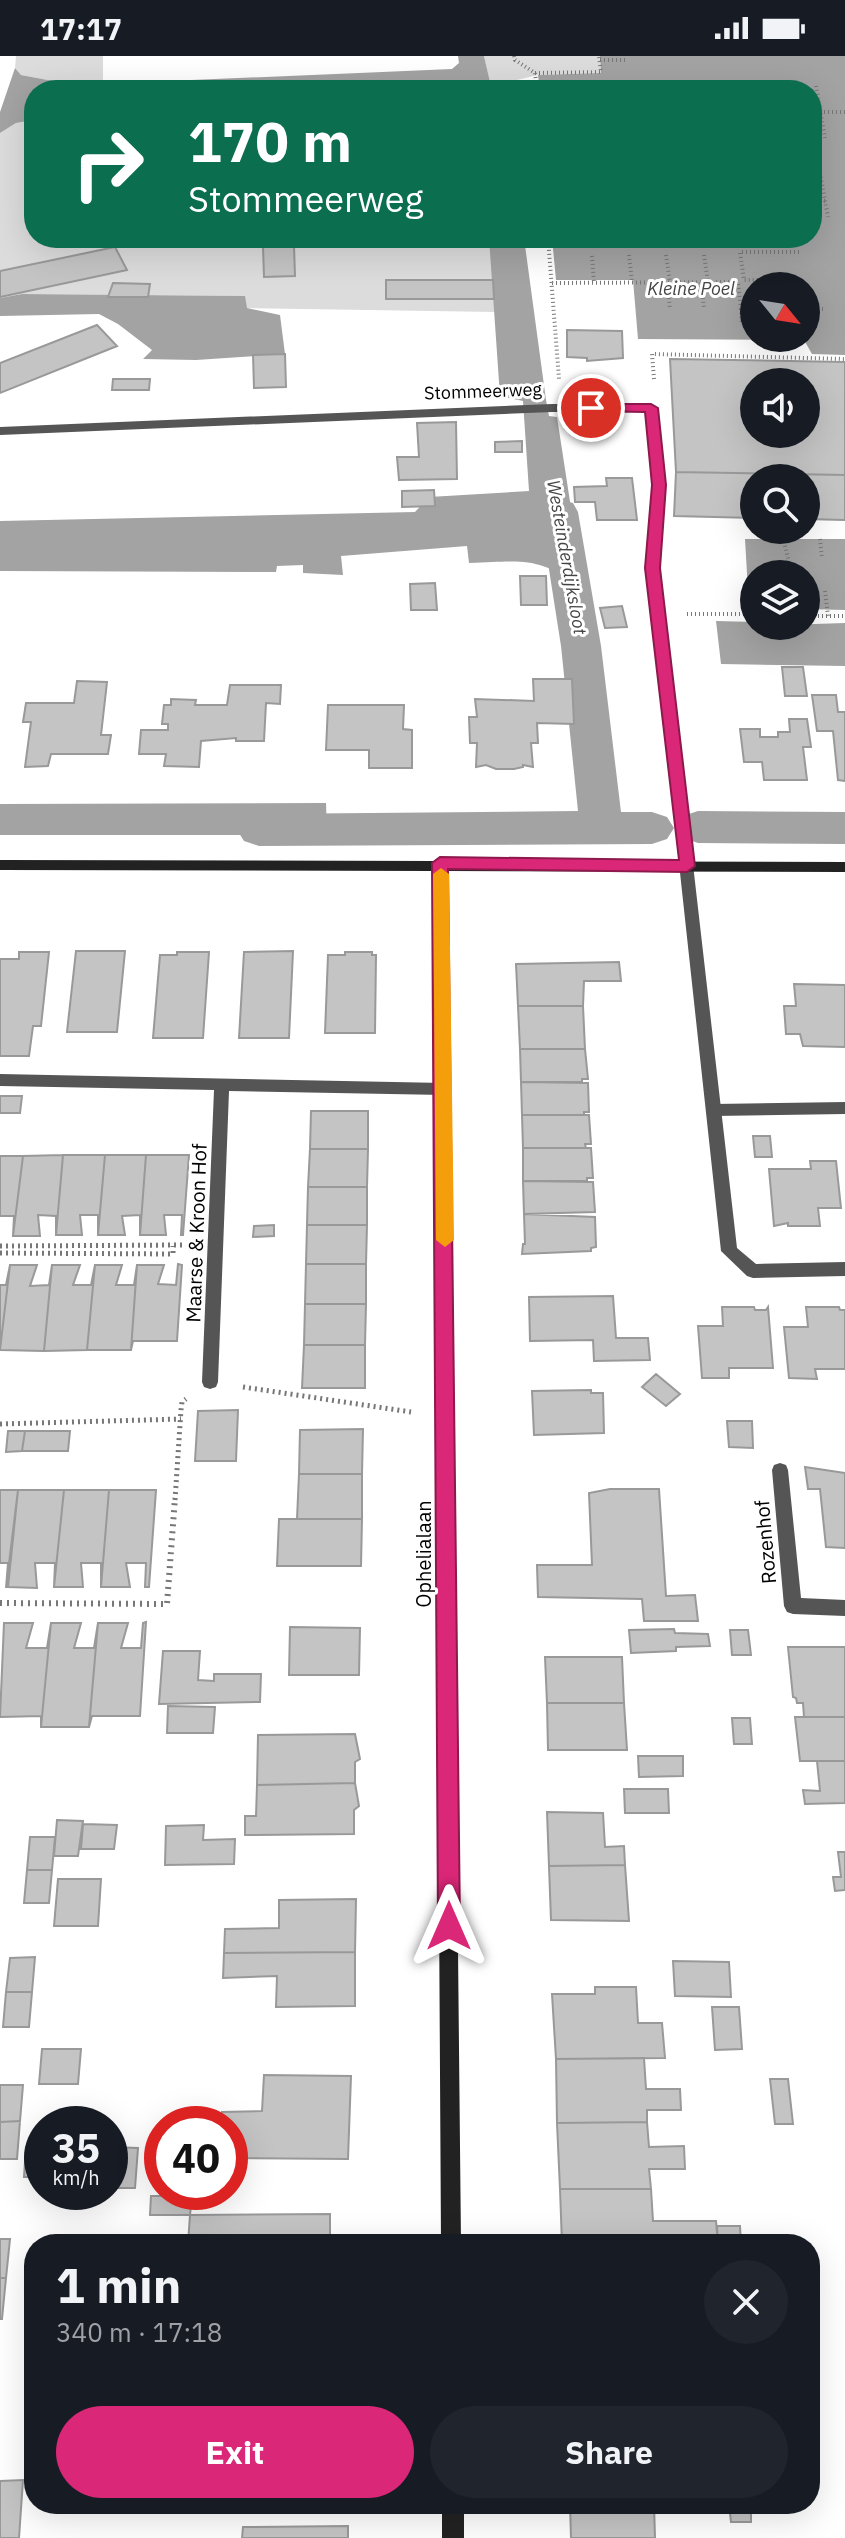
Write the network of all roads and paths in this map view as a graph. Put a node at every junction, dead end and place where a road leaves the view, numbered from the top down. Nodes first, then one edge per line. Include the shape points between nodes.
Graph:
1 (514, 56) edge
2 (600, 58) edge
3 (626, 60) dead end
4 (535, 73) junction
5 (536, 80) edge
6 (822, 112) edge
7 (845, 112) edge
8 (822, 118) edge
9 (825, 138) dead end
10 (822, 184) edge
11 (825, 201) joint
12 (828, 217) dead end
13 (549, 248) edge
14 (799, 252) dead end
15 (629, 255) dead end
16 (666, 255) dead end
17 (704, 255) dead end
18 (592, 256) dead end
19 (743, 272) edge
20 (632, 282) junction
21 (668, 282) junction
22 (701, 282) junction
23 (708, 282) junction
24 (738, 282) joint
25 (552, 283) junction
26 (594, 283) junction
27 (740, 300) edge
28 (704, 308) dead end
29 (670, 309) dead end
30 (845, 359) edge
31 (556, 408) junction
32 (651, 408) junction
33 (0, 431) edge
34 (820, 539) dead end
35 (822, 558) dead end
36 (825, 591) dead end
37 (718, 614) dead end
38 (740, 614) edge
39 (820, 616) edge
40 (828, 616) junction
41 (845, 616) edge
42 (440, 863) junction
43 (0, 865) edge
44 (687, 866) junction
45 (845, 867) edge
46 (0, 1080) edge
47 (222, 1085) junction
48 (444, 1089) junction
49 (845, 1108) edge
50 (714, 1110) junction
51 (0, 1246) edge
52 (0, 1253) edge
53 (845, 1269) edge
54 (210, 1382) junction
55 (446, 1418) junction
56 (181, 1419) junction
57 (0, 1424) edge
58 (780, 1470) dead end
59 (0, 1603) edge
60 (845, 1608) edge
61 (451, 2234) edge
62 (453, 2514) edge
63 (453, 2538) edge

1 - 4 path
2 - 3 path
2 - 4 path via 601,72
4 - 5 path
6 - 7 path
8 - 9 path
10 - 11 path
11 - 12 path
13 - 25 path
14 - 19 path via 740,252
15 - 20 path
16 - 21 path
17 - 23 path
18 - 26 path
20 - 21 path
20 - 26 path
21 - 22 path
21 - 29 path
22 - 23 path
22 - 28 path
23 - 24 path
24 - 27 path
25 - 26 path
25 - 31 path
30 - 32 path via 652,354
31 - 32 street, Stommeerweg
31 - 33 street, Stommeerweg
32 - 44 street via 659,485 653,568
34 - 35 path
36 - 40 path
37 - 38 path
39 - 40 path
40 - 41 path
42 - 43 street
42 - 44 street
42 - 48 street, Ophelialaan
44 - 45 street
44 - 50 street
46 - 47 street
47 - 48 street
47 - 54 street, Maarse & Kroon Hof
48 - 55 street, Ophelialaan
49 - 50 street
50 - 53 street via 729,1251 753,1271
51 - 52 path via 173,1246 173,1254
54 - 55 path
54 - 56 path via 182,1402
55 - 61 street, Ophelialaan
56 - 57 path
56 - 59 path via 167,1604
58 - 60 street, Rozenhof via 793,1606
62 - 63 street

